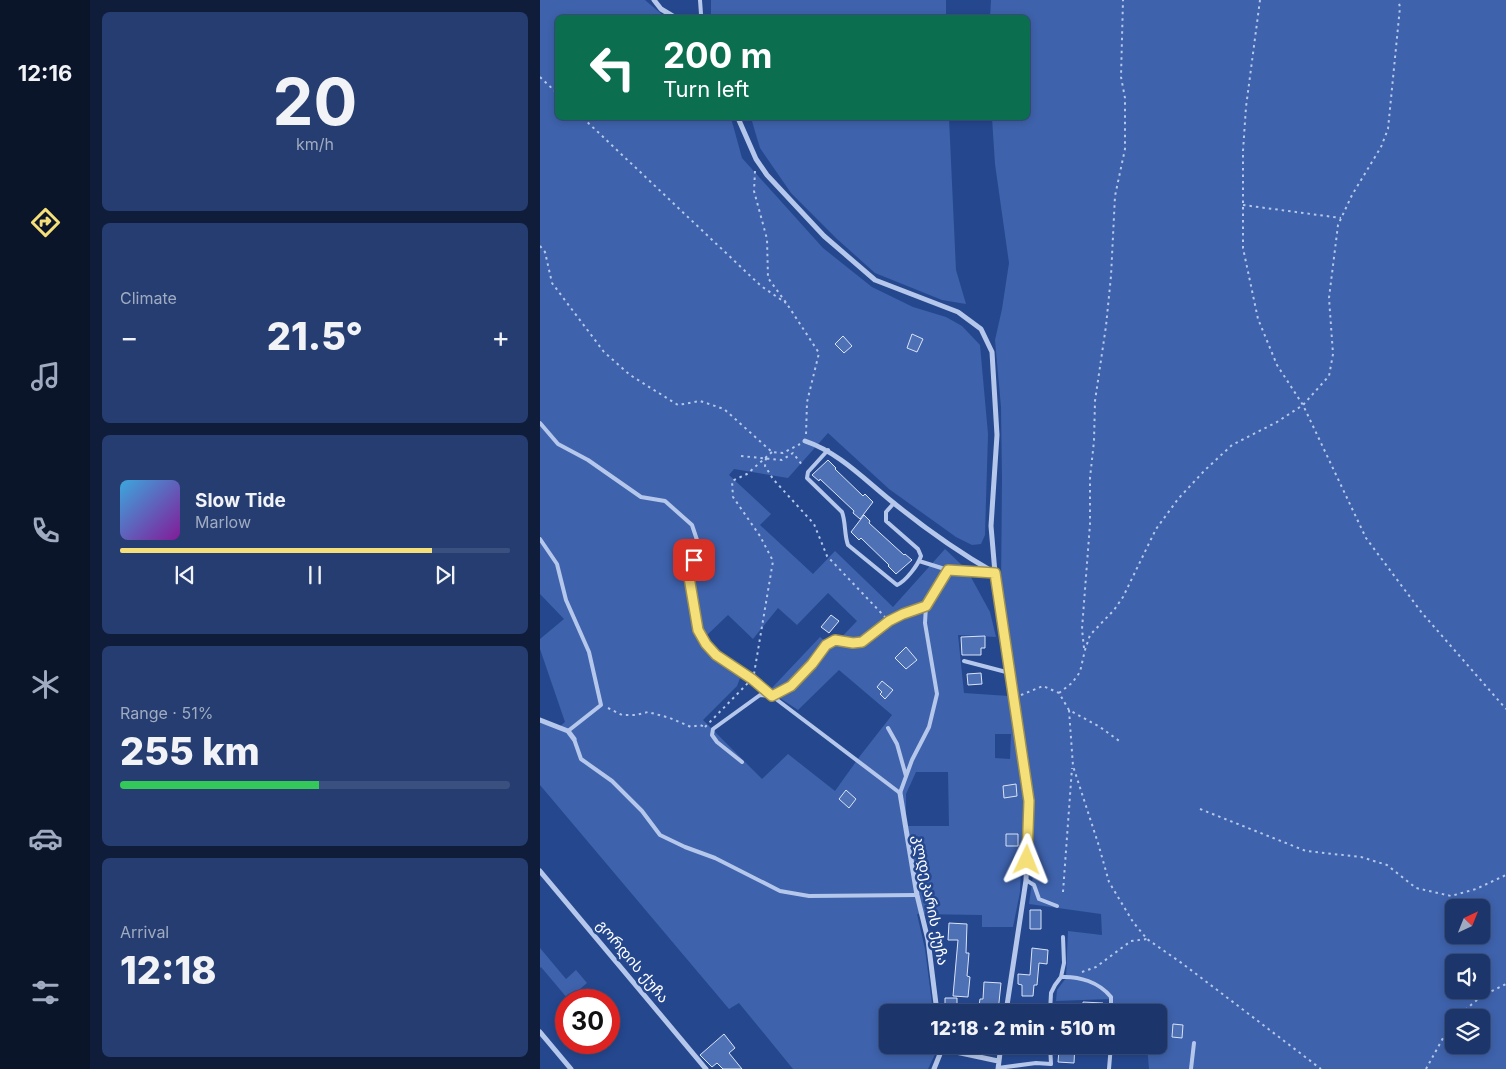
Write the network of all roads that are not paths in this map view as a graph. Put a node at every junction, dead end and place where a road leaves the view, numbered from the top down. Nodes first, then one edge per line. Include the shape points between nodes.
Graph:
1 (654, 0) edge
2 (700, 0) edge
3 (671, 15) edge
4 (700, 15) edge
5 (739, 120) edge
6 (540, 423) edge
7 (805, 441) road end
8 (828, 450) junction
9 (894, 503) junction
10 (540, 539) edge
11 (919, 561) junction
12 (948, 570) junction
13 (995, 573) junction
14 (926, 606) junction
15 (964, 661) dead end
16 (1010, 672) junction
17 (772, 696) junction
18 (540, 720) edge
19 (888, 728) dead end
20 (568, 731) junction
21 (574, 739) joint
22 (742, 762) dead end
23 (906, 776) junction
24 (900, 793) junction
25 (540, 871) edge
26 (1026, 880) junction
27 (916, 895) junction
28 (1057, 906) dead end
29 (1063, 937) dead end
30 (1061, 977) junction
31 (936, 1004) edge
32 (1007, 1004) edge
33 (1051, 1004) edge
34 (1111, 1004) edge
35 (540, 1032) edge
36 (1194, 1043) dead end
37 (939, 1054) edge
38 (970, 1054) edge
39 (999, 1054) edge
40 (1050, 1054) edge
41 (1110, 1054) edge
42 (998, 1061) junction
43 (1051, 1064) junction
44 (568, 1068) edge
45 (706, 1069) edge
46 (934, 1069) edge
47 (998, 1069) edge
48 (1056, 1069) edge
49 (1109, 1069) edge
50 (1191, 1069) edge

1 - 3 street
2 - 4 lane
5 - 13 street via 766,175 824,236 875,280 958,312 981,329 992,352 998,434 992,526
6 - 17 lane via 558,444 588,460 641,497 665,501 692,526 698,543 689,577 698,630 716,655
7 - 8 street
8 - 9 street
8 - 11 lane via 808,472 807,478 842,512 848,545 897,585
9 - 11 lane via 886,512 886,521 918,549
9 - 13 street
10 - 20 lane via 557,564 566,600 588,652 601,705
11 - 12 lane
12 - 13 lane
12 - 14 lane
13 - 16 street
14 - 17 lane via 889,621 862,642 835,640 826,645 791,686
14 - 23 lane via 937,694 929,727
15 - 16 lane
16 - 26 street via 1029,801
17 - 22 lane via 760,695 713,729 712,735 717,742
17 - 24 lane
18 - 20 street
19 - 23 lane via 897,744
20 - 21 street
21 - 27 lane via 581,759 612,781 660,835 780,891 809,896
23 - 24 lane
24 - 27 street, კლდეკარის ქუჩა
25 - 45 street, გორდის ქუჩა
26 - 28 lane via 1034,885 1039,898
26 - 32 street
27 - 31 street, კლდეკარის ქუჩა via 928,940
29 - 30 lane
30 - 33 lane via 1055,985
30 - 34 lane via 1073,976 1100,986 1111,997
35 - 44 street
36 - 50 lane
37 - 46 street
38 - 42 street
39 - 42 street
40 - 43 lane
41 - 49 lane
42 - 47 street
43 - 47 lane
43 - 48 lane

